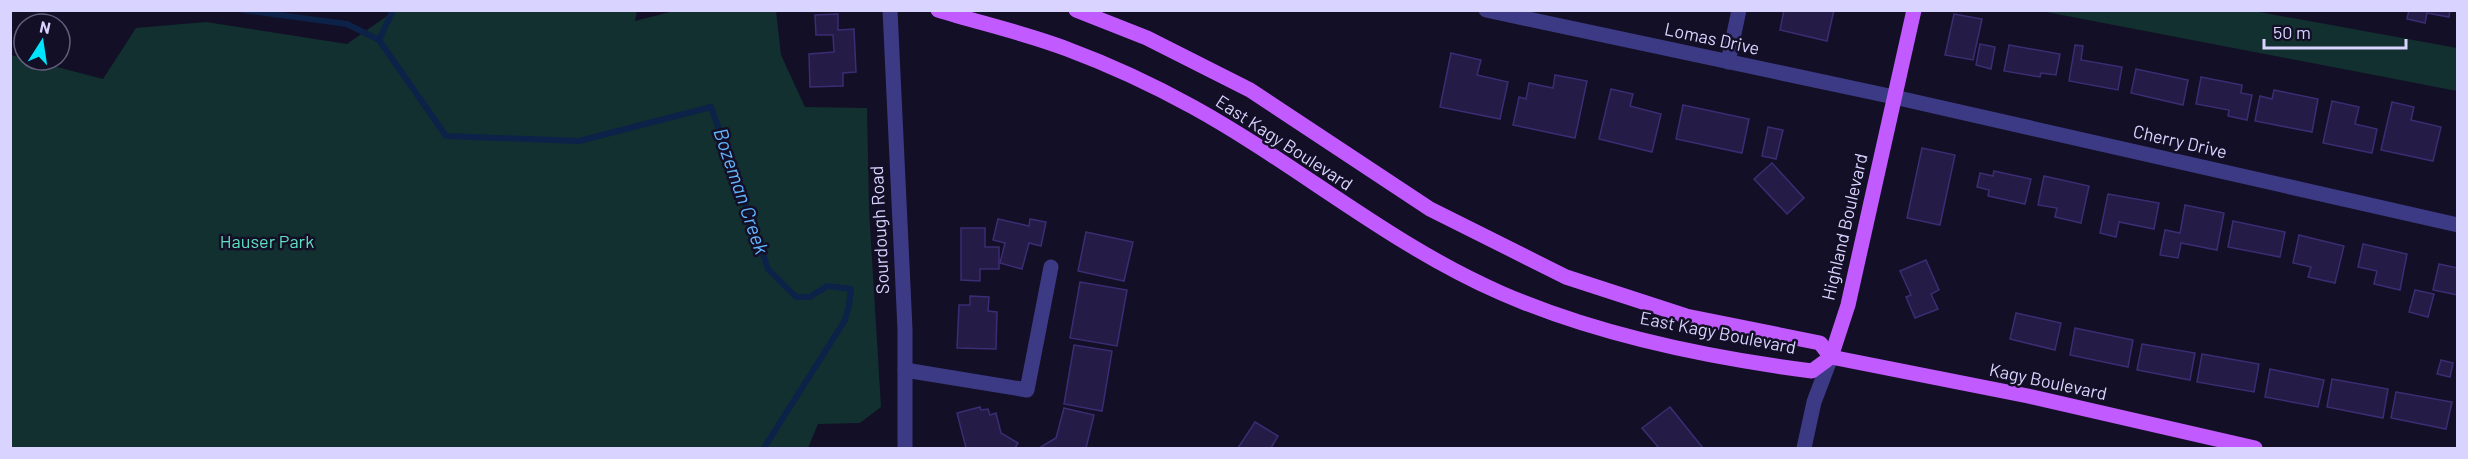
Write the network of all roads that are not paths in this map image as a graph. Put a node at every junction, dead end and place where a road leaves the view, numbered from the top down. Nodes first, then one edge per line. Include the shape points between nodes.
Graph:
1 (890, 10) edge
2 (938, 10) edge
3 (1076, 10) edge
4 (1486, 10) edge
5 (1739, 10) edge
6 (1914, 10) edge
7 (1728, 62) junction
8 (1894, 97) junction
9 (2457, 225) edge
10 (1051, 267) dead end
11 (1831, 357) junction
12 (905, 370) junction
13 (905, 448) edge
14 (1804, 448) edge
15 (2255, 448) edge

1 - 12 street, Sourdough Road
2 - 11 main road, East Kagy Boulevard via 1066,48 1141,81 1194,108 1443,265 1551,314 1666,345 1780,367 1812,371
3 - 11 main road, East Kagy Boulevard via 1147,38 1250,90 1430,208 1566,277 1686,316 1820,343
4 - 7 street, Lomas Drive
5 - 7 street
6 - 8 main road, Highland Boulevard
7 - 8 street, Lomas Drive
8 - 9 street, Cherry Drive
8 - 11 main road, Highland Boulevard via 1848,305
10 - 12 street via 1027,390
11 - 14 street, Highland Boulevard via 1814,402
11 - 15 main road, Kagy Boulevard via 2028,396
12 - 13 street, Sourdough Road

